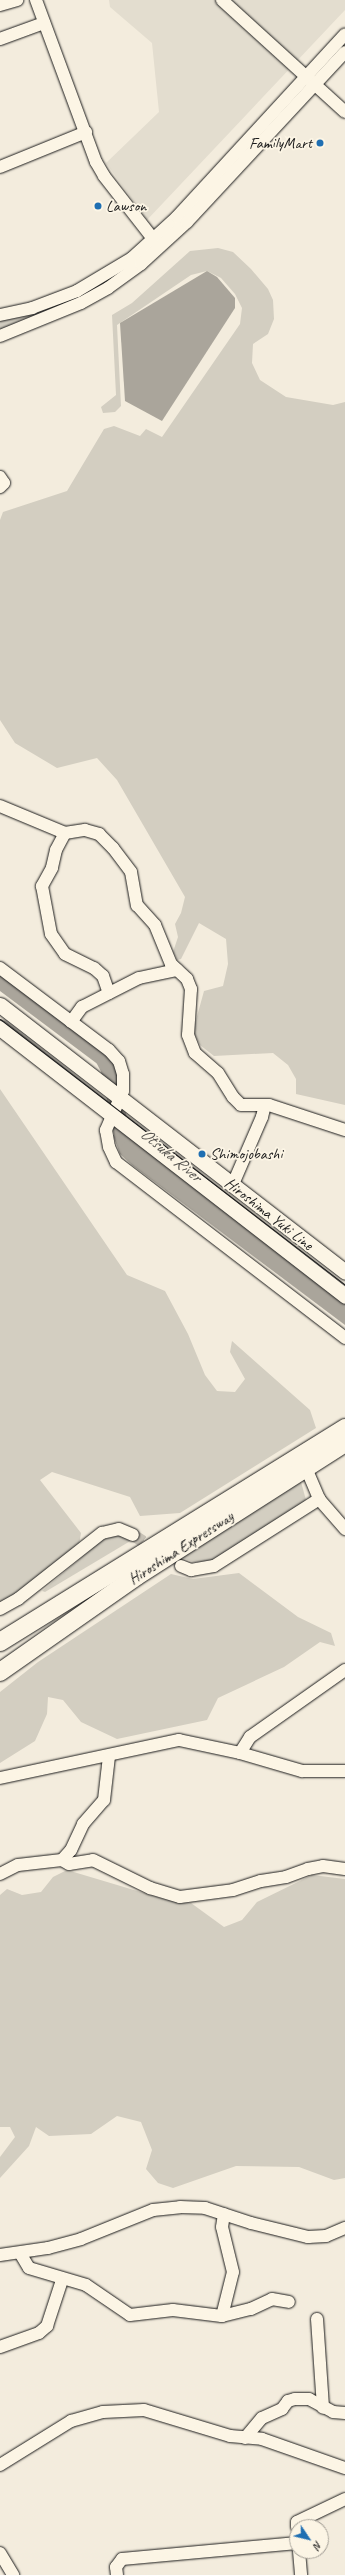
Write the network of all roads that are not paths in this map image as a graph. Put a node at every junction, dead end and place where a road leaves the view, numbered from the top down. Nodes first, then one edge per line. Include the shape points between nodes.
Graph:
1 (17, 0) edge
2 (36, 0) edge
3 (222, 0) edge
4 (0, 5) edge
5 (44, 23) junction
6 (345, 34) edge
7 (0, 39) edge
8 (345, 52) edge
9 (310, 82) junction
10 (345, 112) edge
11 (86, 132) junction
12 (0, 167) edge
13 (154, 240) junction
14 (0, 315) edge
15 (0, 336) edge
16 (0, 477) edge
17 (0, 486) edge
18 (0, 806) edge
19 (65, 834) junction
20 (0, 968) edge
21 (178, 970) junction
22 (109, 993) junction
23 (0, 1005) edge
24 (71, 1022) junction
25 (0, 1028) edge
26 (123, 1097) junction
27 (265, 1105) junction
28 (109, 1116) junction
29 (345, 1130) edge
30 (233, 1184) junction
31 (345, 1272) edge
32 (345, 1296) edge
33 (344, 1335) edge
34 (345, 1428) edge
35 (345, 1443) edge
36 (309, 1475) dead end
37 (280, 1476) junction
38 (319, 1499) junction
39 (345, 1529) edge
40 (133, 1536) tunnel mouth
41 (181, 1566) tunnel mouth
42 (56, 1606) junction
43 (0, 1609) edge
44 (0, 1636) edge
45 (0, 1642) edge
46 (345, 1670) edge
47 (0, 1673) edge
48 (240, 1753) junction
49 (109, 1756) junction
50 (345, 1771) edge
51 (0, 1778) edge
52 (62, 1860) junction
53 (345, 1869) edge
54 (0, 1874) edge
55 (224, 2214) junction
56 (345, 2228) edge
57 (20, 2253) junction
58 (0, 2254) edge
59 (62, 2280) junction
60 (289, 2302) dead end
61 (222, 2316) junction
62 (317, 2319) dead end
63 (0, 2347) edge
64 (323, 2408) junction
65 (345, 2413) edge
66 (245, 2438) junction
67 (0, 2465) edge
68 (345, 2468) edge
69 (345, 2499) edge
70 (303, 2519) edge
71 (289, 2544) edge
72 (0, 2553) edge
73 (301, 2559) edge
74 (13, 2575) edge
75 (117, 2575) edge
76 (302, 2575) edge

1 - 4 street
2 - 5 street
3 - 9 street
5 - 7 street
5 - 11 street
6 - 9 street
8 - 9 street
9 - 10 street
9 - 13 street
9 - 15 street via 187,222 141,264 108,288 81,303
11 - 12 street
11 - 13 street via 104,176
13 - 14 street via 107,275 77,291 32,308
16 - 17 street via 4,483
18 - 19 street
19 - 21 street via 85,830 99,834 113,848 131,872 137,905 155,925 171,964
19 - 22 street via 42,886 51,934 65,954 94,968 103,976
20 - 24 street
21 - 22 street via 139,978
21 - 27 street via 192,989 188,1035 196,1053 218,1073 241,1105
22 - 24 street via 82,1007
23 - 26 main road, Hiroshima Yuki Line via 99,1083
24 - 26 street via 109,1050 119,1061 123,1074
25 - 28 main road, Hiroshima Yuki Line
26 - 28 street
26 - 30 main road, Hiroshima Yuki Line
27 - 29 street
27 - 30 street
28 - 32 main road, Hiroshima Yuki Line via 133,1131
28 - 33 street via 106,1130 109,1147 116,1162
30 - 31 main road, Hiroshima Yuki Line
34 - 37 highway, Hiroshima Expressway
35 - 37 highway, Hiroshima Expressway
36 - 38 street
37 - 42 highway, Hiroshima Expressway
37 - 47 highway, Hiroshima Expressway
38 - 39 street
38 - 41 street via 214,1566 191,1570
40 - 43 street via 119,1529 102,1533
42 - 44 highway
42 - 45 highway
46 - 48 street via 250,1737
48 - 49 street via 179,1740
48 - 50 street via 302,1771
49 - 51 street
49 - 52 street via 104,1800 83,1824 72,1850
52 - 53 street via 69,1864 93,1860 150,1888 180,1896 233,1890 323,1866
52 - 54 street via 18,1865
55 - 56 street via 308,2237 326,2236
55 - 57 street via 199,2208 153,2210 81,2239
55 - 61 street via 222,2227 233,2272
57 - 58 street
57 - 59 street via 29,2268
59 - 61 street via 86,2286 130,2315 173,2310
59 - 63 street via 47,2326 39,2333
60 - 61 street via 272,2298 251,2309
62 - 64 street
64 - 65 street
64 - 66 street via 309,2400 295,2398 288,2401 282,2410 262,2418
66 - 67 street via 230,2436 144,2410 103,2412 71,2421
66 - 68 street via 262,2439
69 - 70 street
71 - 75 street via 122,2559 116,2567
72 - 74 street
73 - 76 street

